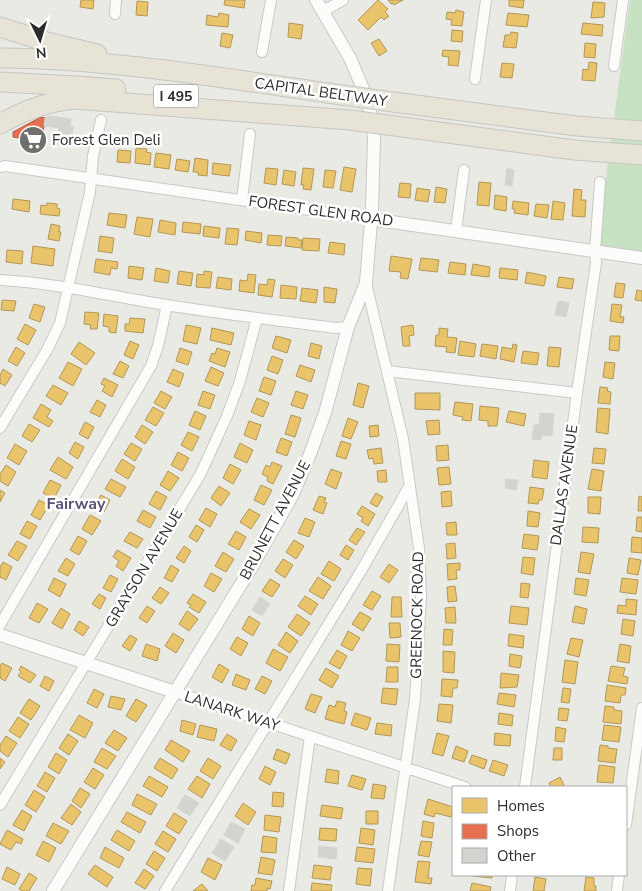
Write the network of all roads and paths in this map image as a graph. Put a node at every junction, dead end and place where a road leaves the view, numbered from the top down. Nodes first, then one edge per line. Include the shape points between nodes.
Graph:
1 (116, 0) edge
2 (271, 0) edge
3 (316, 0) edge
4 (343, 0) edge
5 (486, 0) edge
6 (623, 0) edge
7 (323, 11) junction
8 (115, 14) dead end
9 (0, 27) edge
10 (262, 52) dead end
11 (0, 58) edge
12 (614, 66) dead end
13 (186, 74) junction
14 (475, 79) dead end
15 (0, 82) edge
16 (101, 120) dead end
17 (350, 120) junction
18 (0, 124) edge
19 (642, 131) edge
20 (250, 134) dead end
21 (642, 155) edge
22 (0, 167) edge
23 (464, 170) dead end
24 (92, 179) junction
25 (600, 182) dead end
26 (242, 200) junction
27 (371, 219) junction
28 (456, 230) junction
29 (595, 251) junction
30 (642, 258) edge
31 (0, 280) edge
32 (366, 283) junction
33 (68, 288) junction
34 (167, 305) junction
35 (257, 318) junction
36 (348, 327) junction
37 (387, 371) junction
38 (576, 393) junction
39 (0, 428) edge
40 (410, 485) junction
41 (0, 625) edge
42 (0, 635) edge
43 (87, 662) junction
44 (175, 692) junction
45 (642, 708) edge
46 (268, 722) junction
47 (310, 736) junction
48 (405, 768) junction
49 (461, 786) edge
50 (524, 786) edge
51 (0, 805) edge
52 (627, 818) edge
53 (512, 876) edge
54 (619, 876) edge
55 (53, 891) edge
56 (165, 891) edge
57 (289, 891) edge
58 (388, 891) edge
59 (510, 891) edge
60 (617, 891) edge

1 - 8 street
2 - 10 street
3 - 7 street, BRUNETT AVENUE
4 - 7 street
5 - 14 street
6 - 12 street
7 - 27 street, BRUNETT AVENUE via 350,58 371,115 374,138
9 - 13 highway via 47,42
11 - 13 highway, CAPITAL BELTWAY / I 495 via 79,61
13 - 19 highway, CAPITAL BELTWAY / I 495, bridge via 577,126
15 - 17 highway, CAPITAL BELTWAY / I 495 via 128,90
16 - 24 street
17 - 18 highway via 74,99 37,106
17 - 21 highway, CAPITAL BELTWAY / I 495, bridge via 565,149
20 - 26 street
22 - 24 street, FOREST GLEN ROAD
23 - 28 street
24 - 26 street, FOREST GLEN ROAD
24 - 33 street
25 - 29 street, DALLAS AVENUE
26 - 27 street, FOREST GLEN ROAD
27 - 28 street, FOREST GLEN ROAD
27 - 32 street, BRUNETT AVENUE
28 - 29 street, FOREST GLEN ROAD
29 - 30 street, FOREST GLEN ROAD
29 - 38 street, DALLAS AVENUE via 596,263
31 - 33 street
32 - 36 street, BRUNETT AVENUE
32 - 37 street, GREENOCK ROAD
33 - 34 street
33 - 39 street via 60,323 47,350
34 - 35 street
34 - 41 street via 151,366
35 - 36 street
35 - 43 street, GRAYSON AVENUE via 240,381 212,450
36 - 44 street, BRUNETT AVENUE via 325,413 292,496
37 - 38 street
37 - 40 street, GREENOCK ROAD
38 - 50 street, DALLAS AVENUE
40 - 46 street
40 - 48 street, GREENOCK ROAD via 419,548 421,596 415,699
42 - 43 street, LANARK WAY
43 - 44 street, LANARK WAY
43 - 51 street, GRAYSON AVENUE
44 - 46 street, LANARK WAY
44 - 55 street, BRUNETT AVENUE
45 - 52 street
46 - 47 street, LANARK WAY
46 - 56 street
47 - 48 street, LANARK WAY
47 - 57 street
48 - 49 street, LANARK WAY
48 - 58 street, GREENOCK ROAD
53 - 59 street
54 - 60 street

